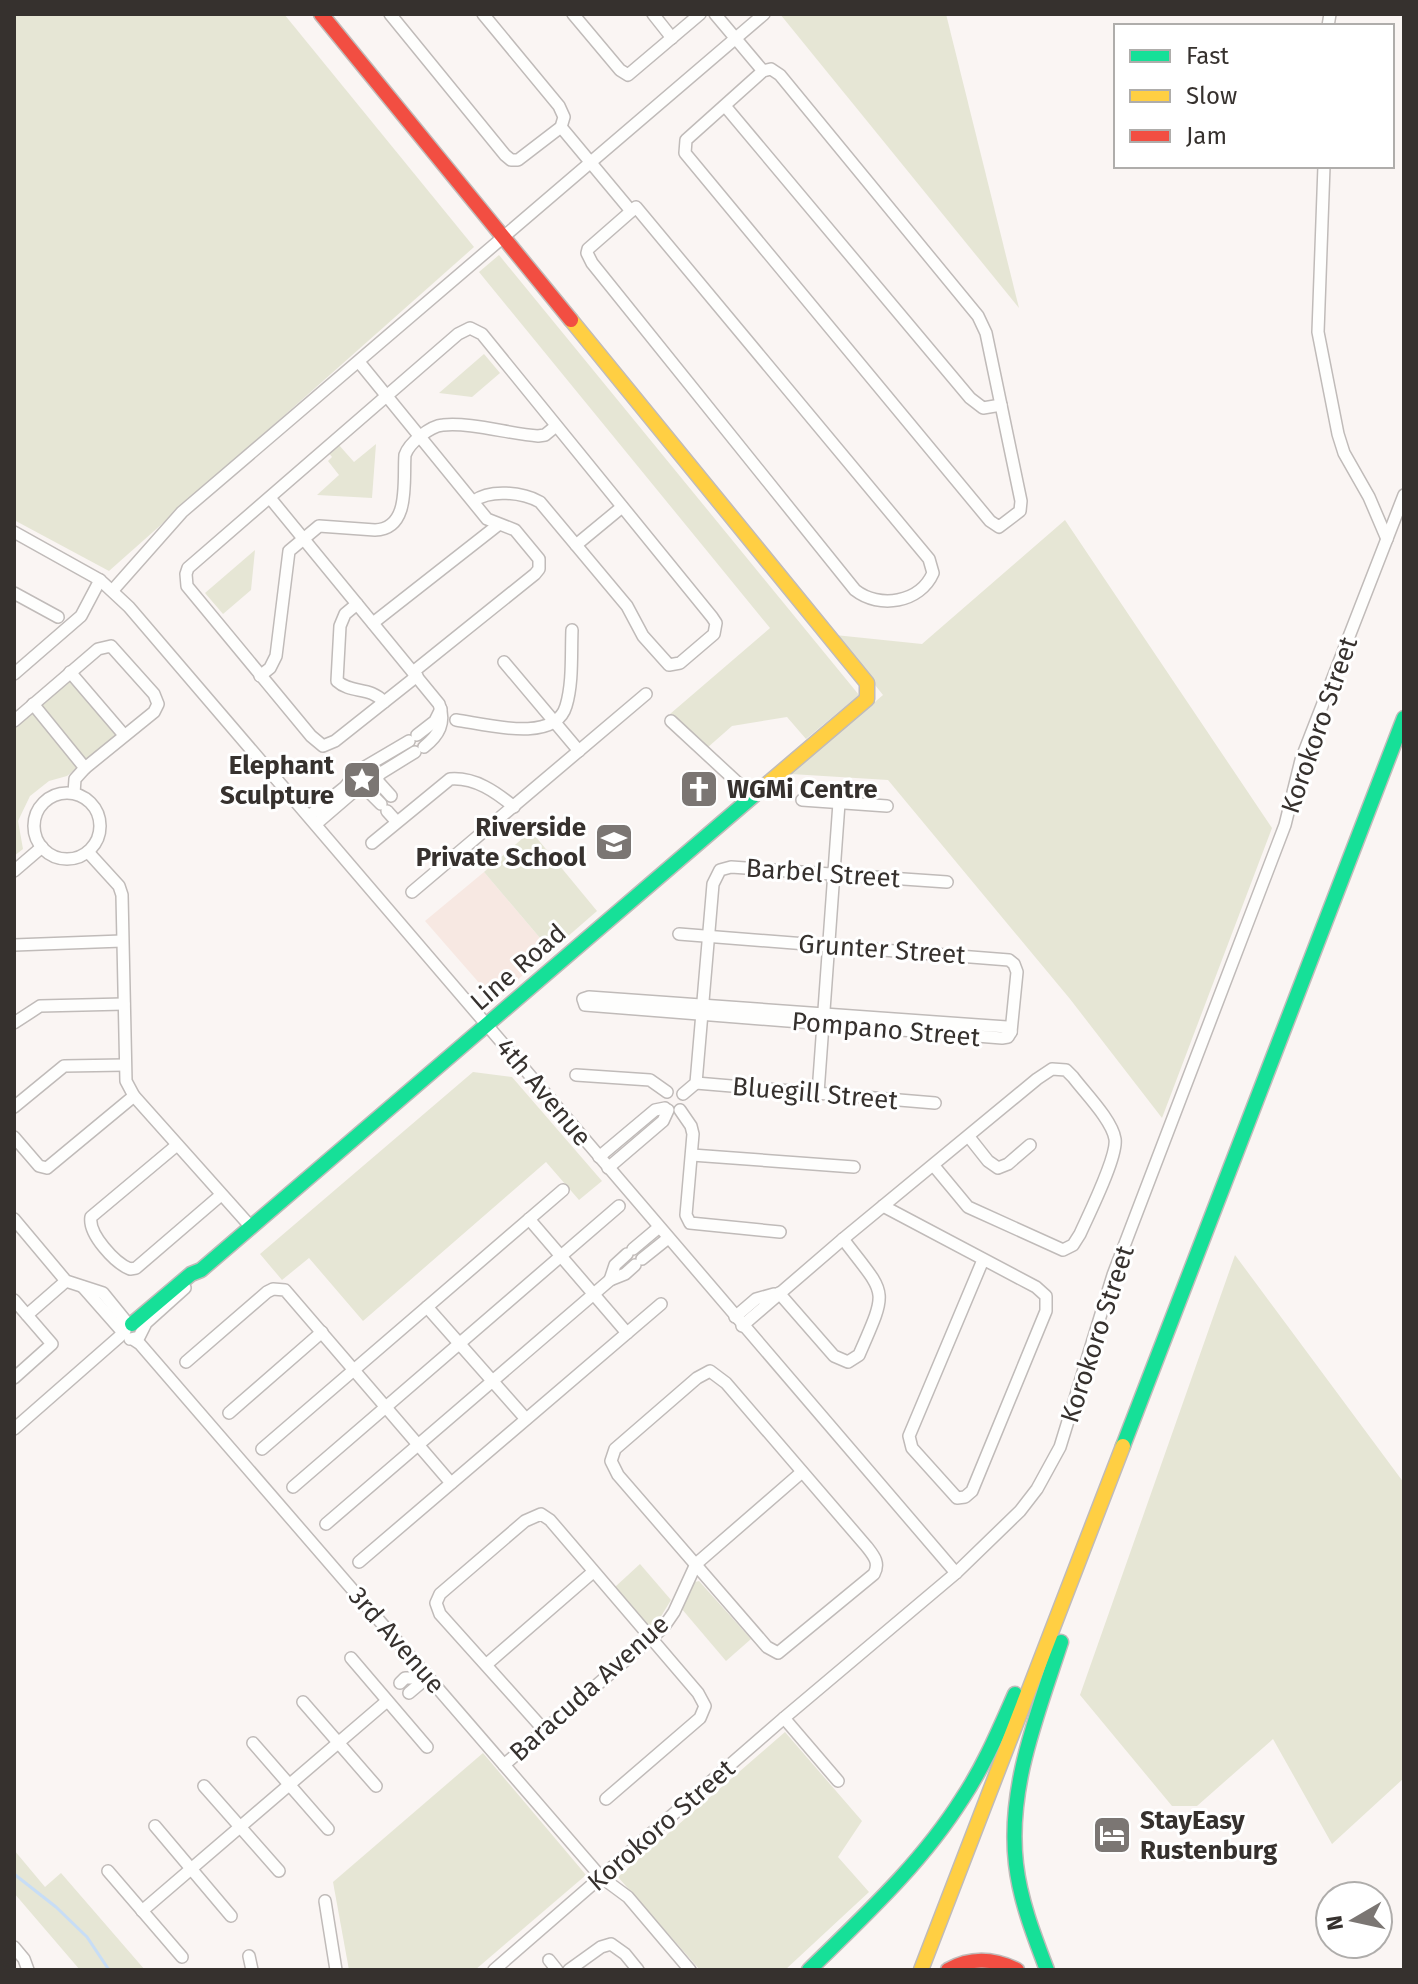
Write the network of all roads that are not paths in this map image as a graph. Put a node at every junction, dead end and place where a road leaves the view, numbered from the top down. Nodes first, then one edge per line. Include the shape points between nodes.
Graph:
1 (321, 14) edge
2 (390, 14) edge
3 (483, 14) edge
4 (573, 14) edge
5 (653, 14) edge
6 (700, 14) edge
7 (715, 14) edge
8 (764, 14) edge
9 (672, 38) junction
10 (736, 39) junction
11 (763, 71) junction
12 (725, 106) junction
13 (561, 127) junction
14 (592, 164) junction
15 (1324, 168) edge
16 (631, 211) junction
17 (503, 239) junction
18 (359, 362) junction
19 (387, 395) junction
20 (1001, 405) junction
21 (556, 426) junction
22 (422, 437) junction
23 (1404, 495) edge
24 (270, 498) junction
25 (474, 501) junction
26 (622, 507) junction
27 (498, 525) junction
28 (14, 532) edge
29 (303, 537) junction
30 (1387, 539) junction
31 (576, 545) junction
32 (100, 580) junction
33 (113, 590) junction
34 (14, 593) edge
35 (357, 604) junction
36 (58, 617) dead end
37 (373, 623) junction
38 (572, 630) dead end
39 (504, 662) dead end
40 (70, 672) junction
41 (14, 674) edge
42 (415, 674) junction
43 (260, 676) junction
44 (646, 694) dead end
45 (384, 702) junction
46 (33, 704) junction
47 (441, 709) junction
48 (1404, 718) edge
49 (456, 720) dead end
50 (14, 721) edge
51 (671, 721) dead end
52 (555, 722) junction
53 (124, 735) junction
54 (579, 751) junction
55 (85, 768) junction
56 (358, 771) junction
57 (376, 779) junction
58 (361, 790) junction
59 (74, 793) junction
60 (752, 796) junction
61 (802, 800) dead end
62 (839, 803) junction
63 (389, 804) junction
64 (887, 806) dead end
65 (514, 807) junction
66 (401, 817) junction
67 (313, 820) junction
68 (372, 843) dead end
69 (42, 847) junction
70 (88, 852) junction
71 (14, 871) edge
72 (833, 875) junction
73 (947, 882) dead end
74 (412, 892) dead end
75 (679, 934) dead end
76 (708, 936) junction
77 (122, 941) junction
78 (14, 945) edge
79 (829, 946) junction
80 (609, 1003) dead end
81 (124, 1004) junction
82 (702, 1009) junction
83 (825, 1019) junction
84 (14, 1023) edge
85 (488, 1026) junction
86 (1011, 1032) joint
87 (125, 1065) junction
88 (576, 1075) dead end
89 (696, 1083) junction
90 (667, 1092) junction
91 (818, 1093) junction
92 (683, 1094) junction
93 (134, 1096) junction
94 (935, 1103) dead end
95 (14, 1107) edge
96 (671, 1109) junction
97 (14, 1137) edge
98 (969, 1137) junction
99 (177, 1145) junction
100 (1030, 1145) dead end
101 (692, 1155) junction
102 (599, 1157) junction
103 (934, 1166) junction
104 (854, 1167) dead end
105 (608, 1168) junction
106 (563, 1190) dead end
107 (221, 1195) junction
108 (619, 1206) dead end
109 (883, 1206) junction
110 (14, 1219) edge
111 (529, 1219) junction
112 (251, 1227) junction
113 (658, 1228) junction
114 (780, 1232) dead end
115 (667, 1239) junction
116 (843, 1239) junction
117 (561, 1256) junction
118 (983, 1260) junction
119 (610, 1280) junction
120 (1187, 1280) junction
121 (66, 1281) junction
122 (779, 1293) junction
123 (594, 1294) junction
124 (14, 1300) edge
125 (661, 1304) dead end
126 (427, 1307) junction
127 (27, 1315) junction
128 (739, 1321) junction
129 (130, 1332) junction
130 (322, 1332) junction
131 (627, 1333) junction
132 (460, 1343) junction
133 (186, 1362) dead end
134 (354, 1370) junction
135 (14, 1378) edge
136 (493, 1380) junction
137 (386, 1407) junction
138 (229, 1413) dead end
139 (1133, 1417) junction
140 (526, 1419) junction
141 (14, 1429) edge
142 (418, 1444) junction
143 (262, 1449) dead end
144 (802, 1472) junction
145 (451, 1483) junction
146 (293, 1487) dead end
147 (326, 1524) dead end
148 (359, 1562) dead end
149 (696, 1564) junction
150 (593, 1572) junction
151 (956, 1573) junction
152 (651, 1638) junction
153 (351, 1658) dead end
154 (487, 1664) junction
155 (426, 1674) junction
156 (303, 1702) dead end
157 (388, 1702) junction
158 (784, 1718) junction
159 (544, 1730) junction
160 (253, 1743) dead end
161 (339, 1743) junction
162 (427, 1747) dead end
163 (504, 1765) junction
164 (838, 1781) dead end
165 (204, 1786) dead end
166 (290, 1786) junction
167 (376, 1786) dead end
168 (606, 1799) dead end
169 (155, 1826) dead end
170 (240, 1828) junction
171 (328, 1829) dead end
172 (191, 1869) junction
173 (108, 1871) dead end
174 (279, 1871) dead end
175 (601, 1877) junction
176 (325, 1901) dead end
177 (142, 1911) junction
178 (231, 1916) dead end
179 (14, 1947) edge
180 (249, 1956) dead end
181 (182, 1957) dead end
182 (28, 1970) edge
183 (252, 1970) edge
184 (336, 1970) edge
185 (494, 1970) edge
186 (569, 1970) edge
187 (638, 1970) edge
188 (690, 1970) edge
189 (809, 1970) edge
190 (921, 1970) edge
191 (948, 1970) edge
192 (1017, 1970) edge
193 (1047, 1970) edge

1 - 17 main road
2 - 13 street via 511,160 524,158
3 - 13 street via 559,106
4 - 9 street via 625,74
5 - 9 street
6 - 9 street
7 - 10 street
8 - 10 street
10 - 11 street
10 - 14 street
11 - 12 street
11 - 20 street via 780,75 978,316
12 - 20 street via 970,398 983,408
12 - 20 street via 686,140 685,153 999,527 1021,507
13 - 14 street
14 - 16 street
14 - 17 street
15 - 30 street via 1318,332 1344,453
16 - 16 street via 636,207 929,559 933,573 927,583 890,602 871,600 855,590 592,263 588,249
17 - 18 street
17 - 60 main road, Line Road via 868,686 867,699
18 - 19 street
18 - 33 street via 182,512
19 - 21 street via 470,328
19 - 22 street
19 - 24 street
21 - 22 street via 538,436 446,424
21 - 26 street
22 - 25 street
22 - 29 street via 406,450 401,513 394,524 383,530 319,526
23 - 30 street, Korokoro Street
24 - 29 street
24 - 43 street via 186,574 187,586
25 - 27 street
25 - 31 street via 491,493 535,499
26 - 31 street
26 - 31 street via 716,623 714,634 680,663 669,665 659,657 627,606
27 - 37 street
27 - 42 street via 521,536 539,559 539,569
28 - 32 street, 4th Avenue
29 - 35 street
29 - 43 street via 289,551 276,656
30 - 151 street, Korokoro Street via 1301,760 1285,825 1253,913 1113,1275 1060,1447 1020,1511
32 - 33 street, 4th Avenue
32 - 41 street via 81,616
33 - 67 street, 4th Avenue
34 - 36 street
35 - 37 street
35 - 45 street via 340,626 337,681 371,691
37 - 42 street
38 - 52 street via 568,700
39 - 52 street
40 - 46 street
40 - 53 street
40 - 53 street via 98,649 111,646 154,694 157,709
42 - 45 street
42 - 47 street
43 - 45 street via 323,746
44 - 54 street
46 - 50 street
46 - 55 street
47 - 56 street via 435,721 413,738
47 - 57 street via 437,736
48 - 120 main road
49 - 52 street via 523,729
51 - 60 street
52 - 54 street
53 - 55 street
54 - 65 street
55 - 59 street via 75,779
56 - 57 street
56 - 67 street
57 - 58 street
57 - 63 street
58 - 63 street
58 - 67 street
59 - 69 street via 53,795 38,809 34,828
59 - 70 street via 90,801 100,818 99,837
60 - 85 main road, Line Road
61 - 62 street
62 - 64 street
62 - 72 street
63 - 66 street
65 - 66 street via 491,789 454,778
65 - 74 street
66 - 68 street
67 - 85 street, 4th Avenue
69 - 70 street via 64,859
69 - 71 street
70 - 77 street via 119,886
72 - 73 street, Barbel Street
72 - 76 street, Barbel Street via 720,870 713,884
72 - 79 street
75 - 76 street, Grunter Street
76 - 79 street, Grunter Street
76 - 82 street
77 - 78 street
77 - 81 street
79 - 83 street
79 - 86 street, Grunter Street via 1012,961 1017,972
80 - 82 street, Pompano Street
81 - 84 street via 40,1006
81 - 87 street
82 - 83 street, Pompano Street
82 - 89 street
83 - 86 street, Pompano Street via 978,1030 1007,1027
83 - 91 street
85 - 102 street, 4th Avenue
85 - 112 main road, Line Road
87 - 93 street
87 - 95 street via 64,1066
88 - 90 street via 650,1080
89 - 91 street, Bluegill Street
89 - 92 street
90 - 92 street
90 - 96 street via 663,1099
91 - 94 street, Bluegill Street
92 - 96 street via 685,1102
93 - 97 street via 47,1168 39,1166
93 - 99 street
96 - 101 street via 691,1126
96 - 102 street via 655,1110
96 - 105 street
98 - 100 street via 998,1168
98 - 103 street
98 - 103 street via 1045,1073 1066,1070 1115,1139 1073,1245 1057,1249 977,1212
99 - 107 street
99 - 107 street via 91,1217 92,1231 125,1267 136,1268
101 - 104 street
101 - 114 street via 686,1215 690,1223
102 - 105 street, 4th Avenue
103 - 109 street
105 - 113 street, 4th Avenue
106 - 111 street
107 - 112 street
108 - 117 street
109 - 116 street
109 - 118 street
110 - 121 street
111 - 117 street
111 - 126 street
112 - 129 main road, Line Road
113 - 115 street, 4th Avenue
113 - 119 street via 615,1265
115 - 119 street
115 - 128 street, 4th Avenue
116 - 122 street
116 - 122 street via 881,1295 854,1360 834,1356
117 - 123 street
117 - 132 street
118 - 118 street via 1041,1290 1047,1306 972,1491 961,1498 912,1448 909,1436
119 - 123 street
120 - 139 main road
120 - 189 main road via 1159,1333 1014,1696 965,1794 909,1868
121 - 127 street
121 - 129 street, 3rd Avenue via 103,1293
122 - 128 street
123 - 131 street
123 - 136 street
124 - 127 street
125 - 131 street
126 - 132 street
126 - 134 street
127 - 135 street via 52,1344
128 - 151 street, 4th Avenue
129 - 141 street, Line Road
129 - 155 street, 3rd Avenue
130 - 133 street via 291,1295 273,1289
130 - 134 street
130 - 138 street
131 - 140 street
132 - 136 street
132 - 137 street
134 - 137 street
134 - 143 street
136 - 140 street
136 - 142 street
137 - 142 street
137 - 146 street
139 - 190 main road
139 - 193 main road via 1018,1791 1017,1871
140 - 145 street
142 - 145 street
142 - 147 street
144 - 149 street, Baracuda Avenue
144 - 149 street via 873,1555 877,1568 867,1581 778,1653 767,1647
144 - 149 street via 710,1371 615,1449 611,1461 618,1475
145 - 148 street
149 - 152 street, Baracuda Avenue via 674,1612
150 - 152 street
150 - 154 street
150 - 154 street via 541,1514 525,1521 440,1594 440,1614
151 - 158 street, Korokoro Street
152 - 159 street, Baracuda Avenue
152 - 168 street via 705,1706 700,1718
153 - 157 street
154 - 159 street
155 - 157 street via 407,1695
155 - 157 street via 405,1678
155 - 163 street, 3rd Avenue
156 - 161 street
157 - 161 street
157 - 162 street
158 - 164 street
158 - 175 street, Korokoro Street
159 - 163 street, Baracuda Avenue
160 - 166 street
161 - 166 street
161 - 167 street
163 - 175 street, 3rd Avenue
165 - 170 street
166 - 170 street
166 - 171 street
169 - 172 street
170 - 172 street
170 - 174 street
172 - 177 street
172 - 178 street
173 - 177 street
175 - 185 street, Korokoro Street
175 - 188 street, 3rd Avenue via 628,1897
176 - 184 street
177 - 181 street
179 - 182 street
180 - 183 street
186 - 187 street via 611,1944
191 - 192 main road via 984,1959

